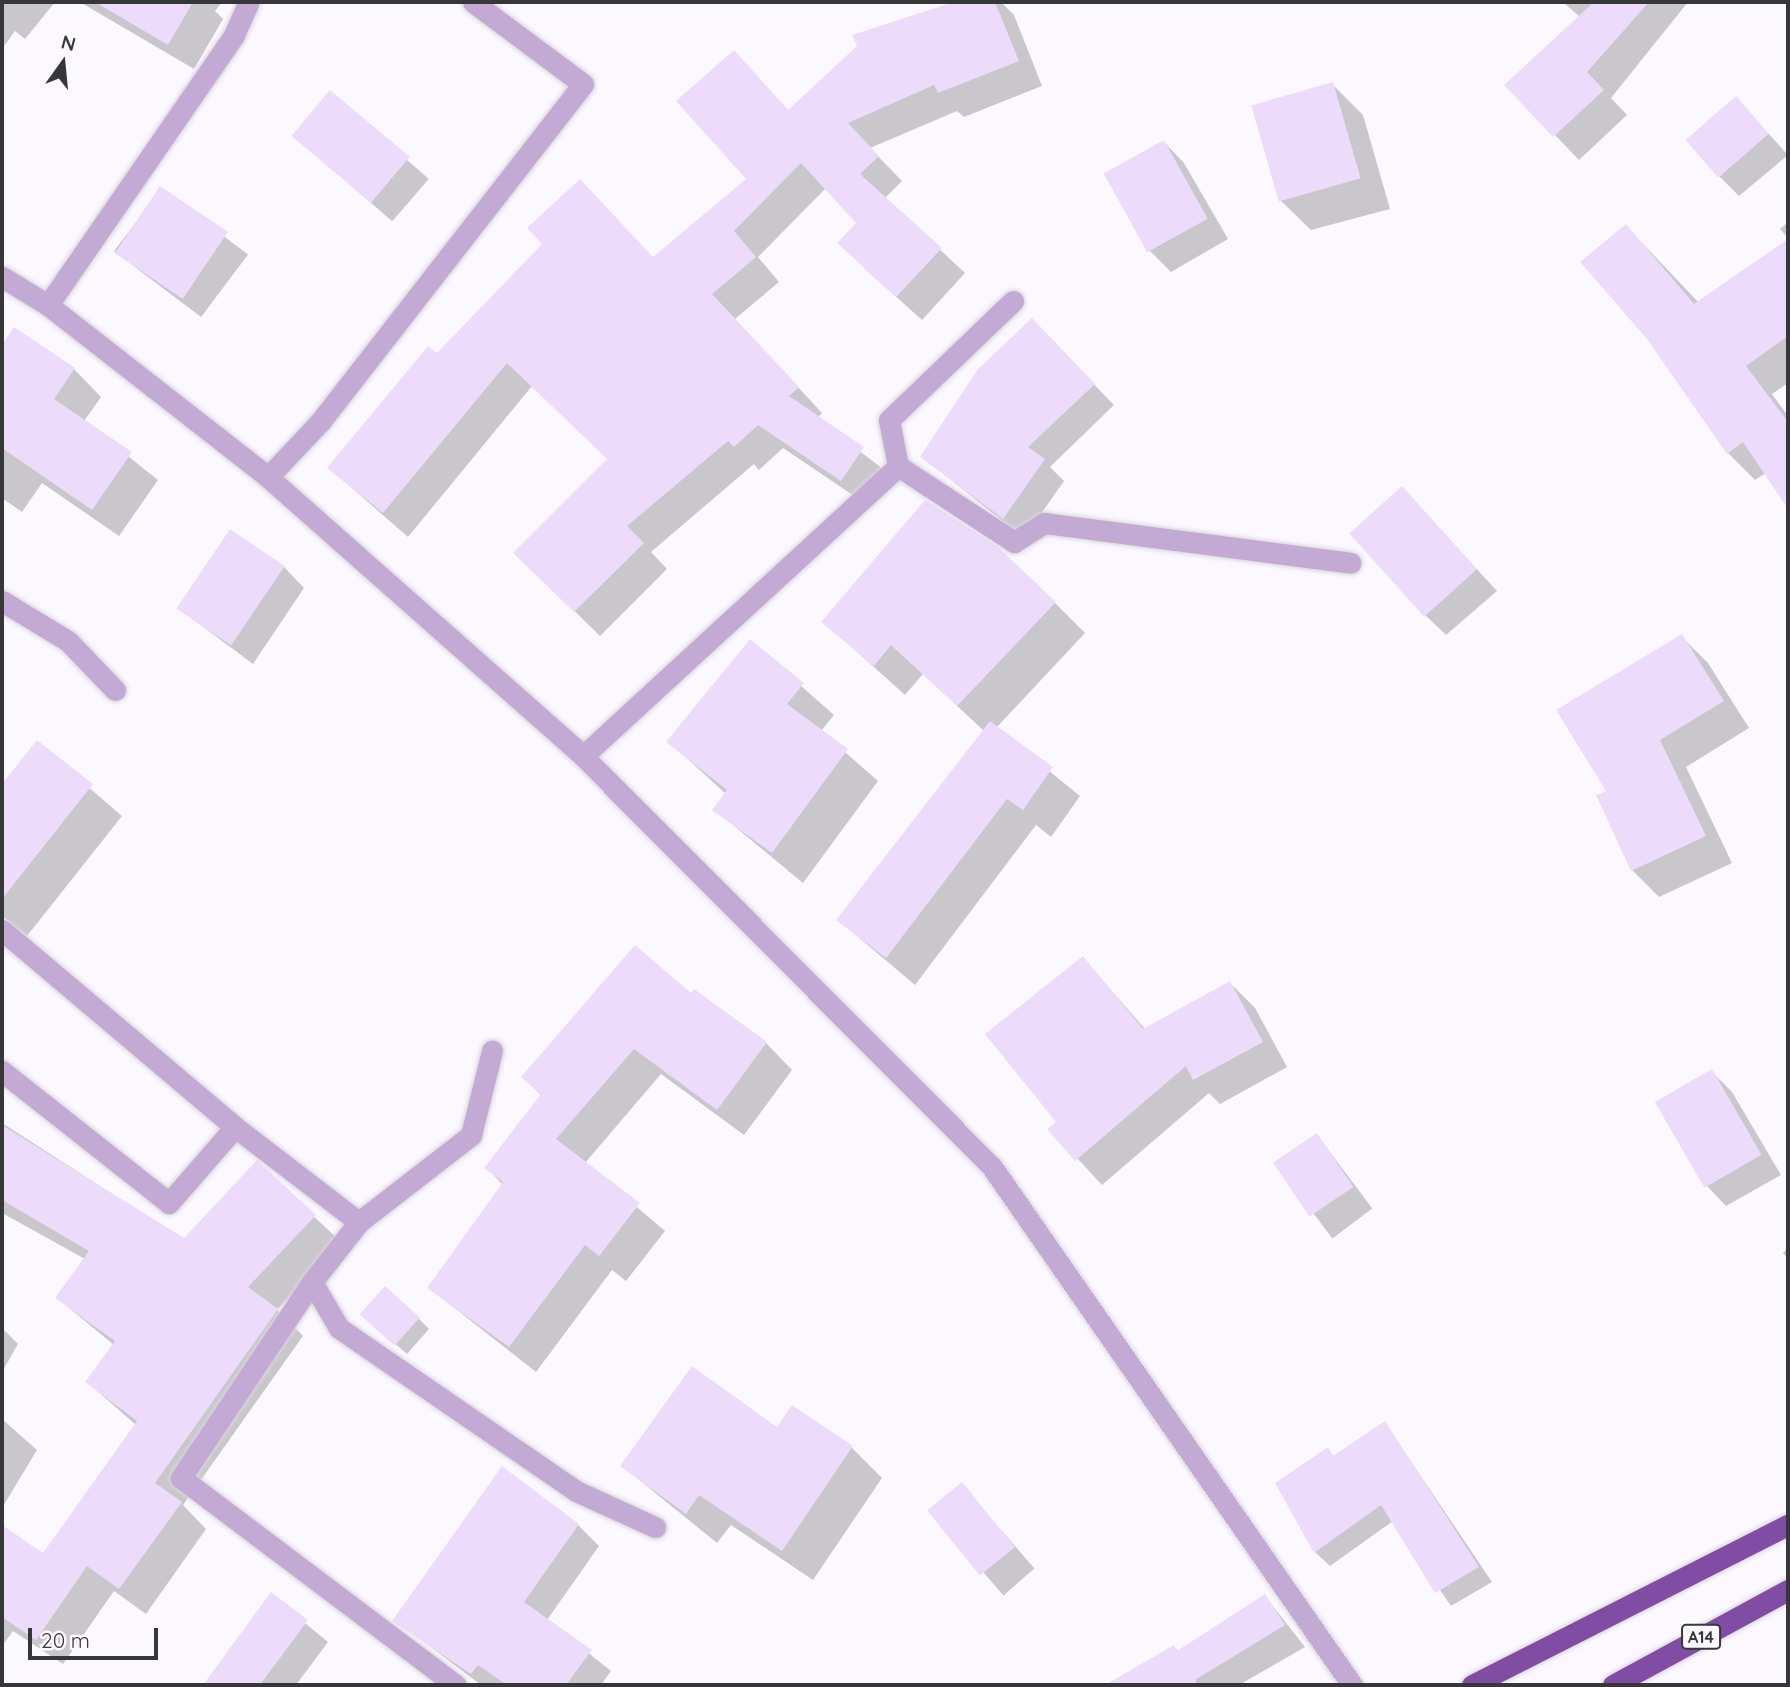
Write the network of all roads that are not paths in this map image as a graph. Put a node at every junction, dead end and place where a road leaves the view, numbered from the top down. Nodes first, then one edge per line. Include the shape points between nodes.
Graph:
1 (249, 2) edge
2 (473, 2) edge
3 (2, 277) edge
4 (1013, 301) dead end
5 (48, 305) junction
6 (898, 466) junction
7 (268, 477) junction
8 (1350, 563) dead end
9 (2, 601) edge
10 (115, 690) dead end
11 (583, 756) junction
12 (2, 930) edge
13 (492, 1051) dead end
14 (2, 1071) edge
15 (235, 1127) junction
16 (359, 1223) junction
17 (312, 1282) junction
18 (1788, 1525) edge
19 (655, 1527) dead end
20 (1788, 1590) edge
21 (456, 1685) edge
22 (1352, 1685) edge
23 (1472, 1685) edge
24 (1613, 1685) edge

1 - 5 street via 234,35
2 - 7 street via 583,85 320,422
3 - 5 street
4 - 6 street via 889,421
5 - 7 street
6 - 8 street via 1014,542 1044,523
6 - 11 street
7 - 11 street
9 - 10 street via 68,641
11 - 22 street via 992,1167
12 - 15 street
13 - 16 street via 471,1135
14 - 15 street via 169,1203
15 - 16 street
16 - 17 street
17 - 19 street via 339,1328 576,1491
17 - 21 street via 181,1478
18 - 23 highway
20 - 24 highway, A14

